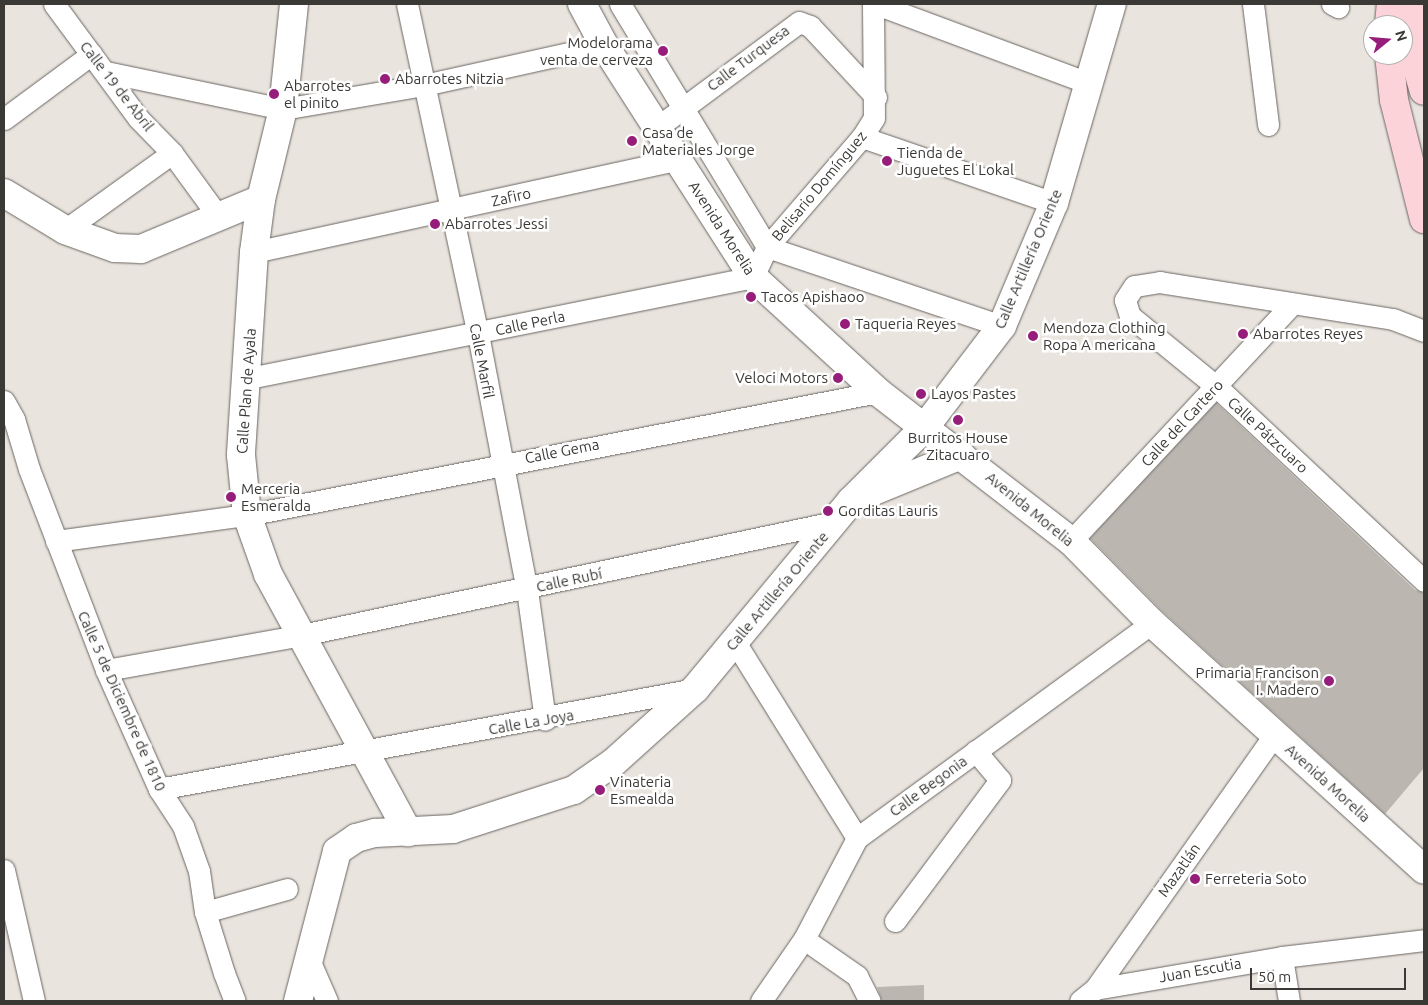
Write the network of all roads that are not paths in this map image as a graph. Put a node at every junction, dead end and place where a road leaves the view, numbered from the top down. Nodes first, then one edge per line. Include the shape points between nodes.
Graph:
1 (54, 4) edge
2 (294, 4) edge
3 (407, 4) edge
4 (582, 4) edge
5 (620, 4) edge
6 (875, 4) edge
7 (1112, 4) edge
8 (1253, 4) edge
9 (1412, 4) edge
10 (604, 46) junction
11 (92, 54) junction
12 (1390, 65) edge
13 (1400, 65) edge
14 (106, 72) junction
15 (1090, 84) junction
16 (424, 85) junction
17 (1424, 91) edge
18 (876, 97) junction
19 (283, 109) junction
20 (682, 109) junction
21 (4, 120) edge
22 (1268, 125) dead end
23 (659, 126) junction
24 (862, 137) junction
25 (1424, 152) edge
26 (172, 153) junction
27 (679, 159) junction
28 (4, 193) edge
29 (261, 199) junction
30 (1054, 203) junction
31 (450, 211) junction
32 (218, 216) junction
33 (1424, 219) edge
34 (65, 230) junction
35 (767, 247) junction
36 (254, 252) junction
37 (753, 277) junction
38 (1291, 304) junction
39 (1002, 326) junction
40 (1424, 331) edge
41 (478, 334) junction
42 (249, 378) junction
43 (1216, 387) junction
44 (878, 392) junction
45 (4, 401) edge
46 (925, 427) junction
47 (961, 455) junction
48 (501, 463) junction
49 (842, 511) junction
50 (248, 515) junction
51 (1071, 540) junction
52 (56, 541) junction
53 (1424, 581) edge
54 (527, 590) junction
55 (1152, 623) junction
56 (302, 636) junction
57 (735, 642) junction
58 (106, 670) junction
59 (696, 689) junction
60 (545, 720) junction
61 (1274, 735) junction
62 (365, 751) junction
63 (976, 751) junction
64 (159, 789) junction
65 (408, 832) junction
66 (856, 838) junction
67 (4, 870) edge
68 (1424, 870) edge
69 (288, 889) dead end
70 (206, 912) junction
71 (895, 921) dead end
72 (804, 939) junction
73 (1424, 940) edge
74 (1282, 957) junction
75 (310, 962) junction
76 (1086, 997) edge
77 (34, 1001) edge
78 (236, 1001) edge
79 (298, 1001) edge
80 (327, 1001) edge
81 (762, 1001) edge
82 (870, 1001) edge
83 (1289, 1001) edge

1 - 11 street, Calle 19 de Abril
2 - 19 street, Calle Plan de Ayala
3 - 16 street, Calle Marfil
4 - 10 street, Avenida Morelia
5 - 20 street
6 - 15 street
6 - 18 street, Belisario Domínguez
7 - 15 street, Calle Artillería Oriente
8 - 22 street
9 - 17 main road via 1414,57
10 - 16 street
10 - 23 street, Avenida Morelia
11 - 14 street, Calle 19 de Abril
11 - 21 street
12 - 33 main road via 1394,100
13 - 25 main road
14 - 19 street
14 - 26 street, Calle 19 de Abril via 138,118
15 - 30 street, Calle Artillería Oriente
16 - 19 street
16 - 31 street, Calle Marfil
18 - 20 street, Calle Turquesa via 810,26 799,22
18 - 24 street, Belisario Domínguez via 874,118
19 - 29 street, Calle Plan de Ayala
20 - 23 street, Calle Turquesa
20 - 35 street
23 - 27 street, Avenida Morelia
24 - 30 street
24 - 35 street, Belisario Domínguez
26 - 32 street, Calle 19 de Abril
26 - 34 street
27 - 31 street, Zafiro
27 - 37 street, Avenida Morelia
28 - 34 street
29 - 32 street
29 - 36 street, Calle Plan de Ayala
30 - 39 street, Calle Artillería Oriente
31 - 36 street, Zafiro
31 - 41 street, Calle Marfil
32 - 34 street via 141,249 115,248
35 - 37 street, Belisario Domínguez
35 - 39 street
36 - 42 street, Calle Plan de Ayala
37 - 41 street, Calle Perla
37 - 44 street, Avenida Morelia
38 - 40 street via 1393,319
38 - 43 street, Calle del Cartero
38 - 43 street, Calle Pátzcuaro via 1160,282 1134,286 1125,300 1130,316
39 - 46 street, Calle Artillería Oriente
41 - 42 street, Calle Perla
41 - 48 street, Calle Marfil
42 - 50 street, Calle Plan de Ayala via 241,455
43 - 51 street, Calle del Cartero
43 - 53 street, Calle Pátzcuaro
44 - 46 street, Avenida Morelia
44 - 48 street, Calle Gema
45 - 52 street, Calle 5 de Diciembre de 1810 via 14,419
46 - 47 street, Avenida Morelia
46 - 49 street, Calle Artillería Oriente
47 - 49 street
47 - 51 street, Avenida Morelia
48 - 50 street, Calle Gema
48 - 54 street, Calle Marfil
49 - 54 street, Calle Rubí
49 - 57 street, Calle Artillería Oriente
50 - 52 street, Calle Gema
50 - 56 street, Calle Plan de Ayala via 268,574
51 - 55 street, Avenida Morelia
52 - 58 street, Calle 5 de Diciembre de 1810
54 - 56 street, Calle Rubí
54 - 60 street, Calle Marfil
55 - 61 street, Avenida Morelia
55 - 63 street, Calle Begonia
56 - 58 street, Calle Rubí
56 - 62 street, Calle Plan de Ayala
57 - 59 street, Calle Artillería Oriente
57 - 66 street
58 - 64 street, Calle 5 de Diciembre de 1810
59 - 60 street, Calle La Joya
59 - 65 street, Calle Artillería Oriente via 614,762 574,790 452,829
60 - 62 street, Calle La Joya
61 - 68 street, Avenida Morelia
61 - 76 street, Mazatlán
62 - 64 street, Calle La Joya
62 - 65 street, Calle Plan de Ayala
63 - 66 street, Calle Begonia
63 - 71 street via 1000,780
64 - 70 street, Calle 5 de Diciembre de 1810 via 183,826 199,871
65 - 75 street, Calle Artillería Oriente via 375,833 356,838 337,851
66 - 72 street, Calle Begonia
67 - 77 street
69 - 70 street
70 - 78 street, Calle 5 de Diciembre de 1810
72 - 81 street, Calle Begonia
72 - 82 street via 857,976
73 - 74 street, Juan Escutia
74 - 76 street, Juan Escutia
74 - 83 street
75 - 79 street, Calle Artillería Oriente
75 - 80 street

